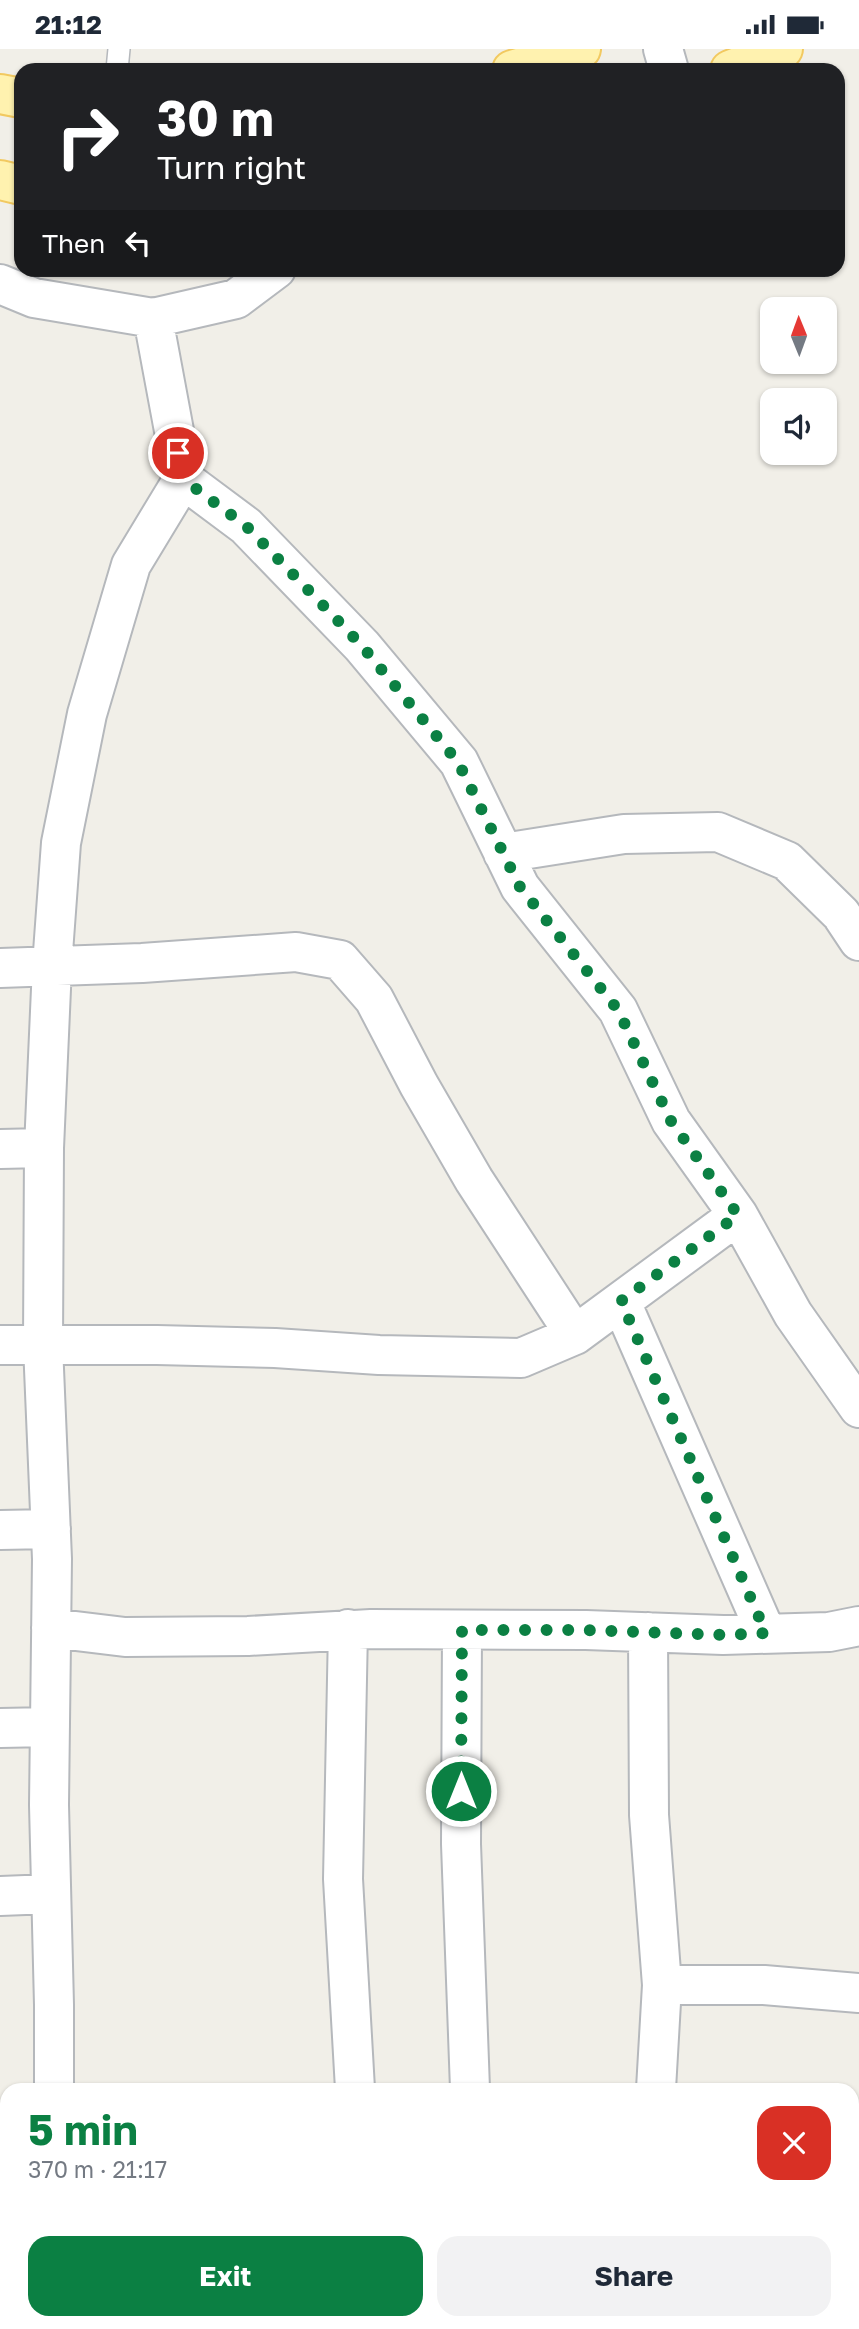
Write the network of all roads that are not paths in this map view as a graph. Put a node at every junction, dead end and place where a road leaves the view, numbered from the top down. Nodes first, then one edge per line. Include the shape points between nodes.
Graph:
1 (581, 49) edge
2 (783, 49) edge
3 (535, 63) edge
4 (748, 63) edge
5 (265, 277) edge
6 (0, 284) edge
7 (153, 318) junction
8 (183, 479) junction
9 (503, 853) junction
10 (859, 941) edge
11 (52, 966) junction
12 (0, 968) edge
13 (44, 1148) junction
14 (0, 1149) edge
15 (738, 1215) junction
16 (621, 1301) junction
17 (575, 1335) junction
18 (0, 1345) edge
19 (43, 1345) junction
20 (859, 1408) edge
21 (51, 1529) junction
22 (0, 1530) edge
23 (859, 1626) edge
24 (51, 1628) junction
25 (348, 1629) junction
26 (462, 1630) junction
27 (648, 1632) junction
28 (766, 1633) junction
29 (50, 1727) junction
30 (0, 1728) edge
31 (51, 1894) junction
32 (0, 1896) edge
33 (662, 1985) junction
34 (859, 1993) edge
35 (54, 2083) edge
36 (355, 2083) edge
37 (470, 2083) edge
38 (656, 2083) edge

1 - 3 main road
2 - 4 main road
5 - 7 street via 236,299
6 - 7 street via 34,297
7 - 8 street
8 - 9 street via 246,526 362,646 458,762
8 - 11 street via 131,565 87,714 61,843
9 - 10 street via 624,834 718,832 787,861 841,914
9 - 15 street via 520,887 618,1010 671,1121
11 - 12 street
11 - 13 street
11 - 17 street via 296,952 341,960 374,999 474,1180
13 - 14 street
13 - 19 street
15 - 16 street
15 - 20 street via 793,1314
16 - 17 street
16 - 28 street
17 - 19 street via 521,1358
18 - 19 street
19 - 21 street
21 - 22 street
21 - 24 street
23 - 28 street via 830,1632
24 - 25 street via 125,1637
24 - 29 street
25 - 26 street
25 - 36 street via 343,1879
26 - 27 street
26 - 37 street via 461,1844
27 - 28 street
27 - 33 street via 649,1815
29 - 30 street
29 - 31 street
31 - 32 street
31 - 35 street
33 - 34 street via 764,1985
33 - 38 street

